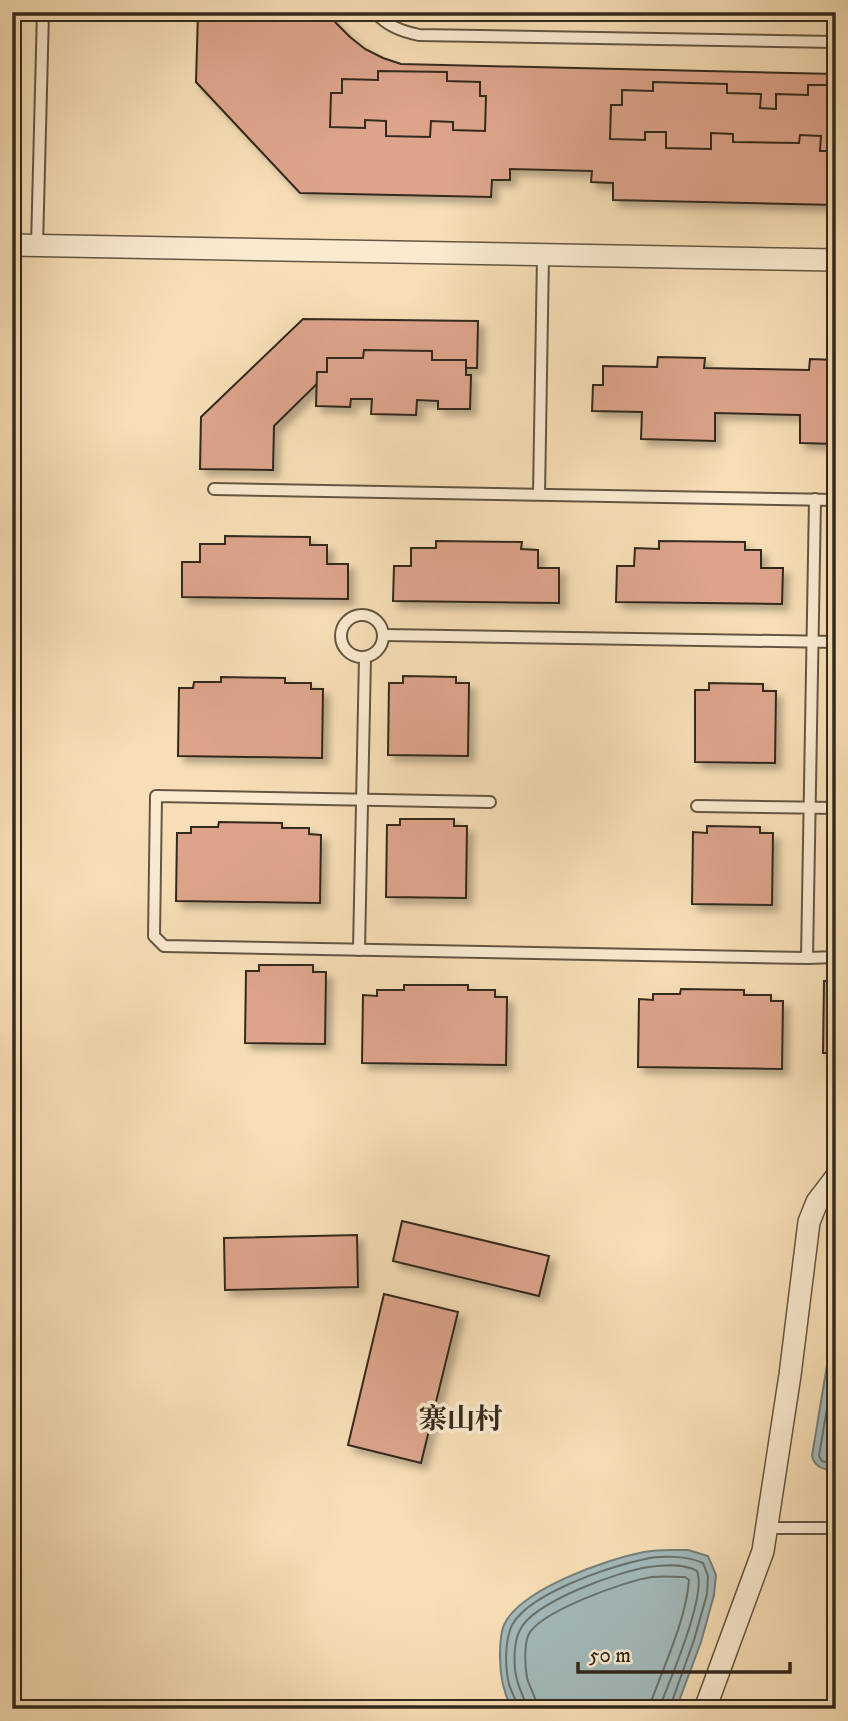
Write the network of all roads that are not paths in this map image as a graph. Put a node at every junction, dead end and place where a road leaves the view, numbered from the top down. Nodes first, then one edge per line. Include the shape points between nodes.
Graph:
1 (43, 12) edge
2 (374, 12) edge
3 (836, 42) edge
4 (12, 245) edge
5 (37, 246) junction
6 (543, 255) junction
7 (836, 260) edge
8 (214, 489) dead end
9 (539, 494) junction
10 (815, 499) junction
11 (836, 500) edge
12 (384, 635) junction
13 (813, 642) junction
14 (836, 642) edge
15 (365, 657) junction
16 (362, 799) junction
17 (490, 802) dead end
18 (697, 806) dead end
19 (810, 807) junction
20 (836, 808) edge
21 (359, 950) junction
22 (836, 957) edge
23 (807, 958) junction
24 (836, 1178) edge
25 (767, 1528) junction
26 (836, 1528) edge
27 (705, 1709) edge

1 - 5 lane
2 - 3 lane via 391,26 419,35
4 - 5 street
5 - 6 street
6 - 7 street
6 - 9 lane
8 - 9 lane
9 - 10 lane
10 - 11 lane
10 - 13 lane
12 - 13 lane
12 - 15 lane via 378,650
12 - 15 lane via 382,626 368,615 348,620 342,629 344,648
13 - 14 lane
13 - 19 lane
15 - 16 lane
16 - 17 lane
16 - 21 lane
16 - 21 lane via 156,796 154,936 164,946
18 - 19 lane
19 - 20 lane
19 - 23 lane
21 - 23 lane
22 - 23 lane
24 - 25 street via 817,1202 809,1222
25 - 26 lane
25 - 27 street via 763,1551

